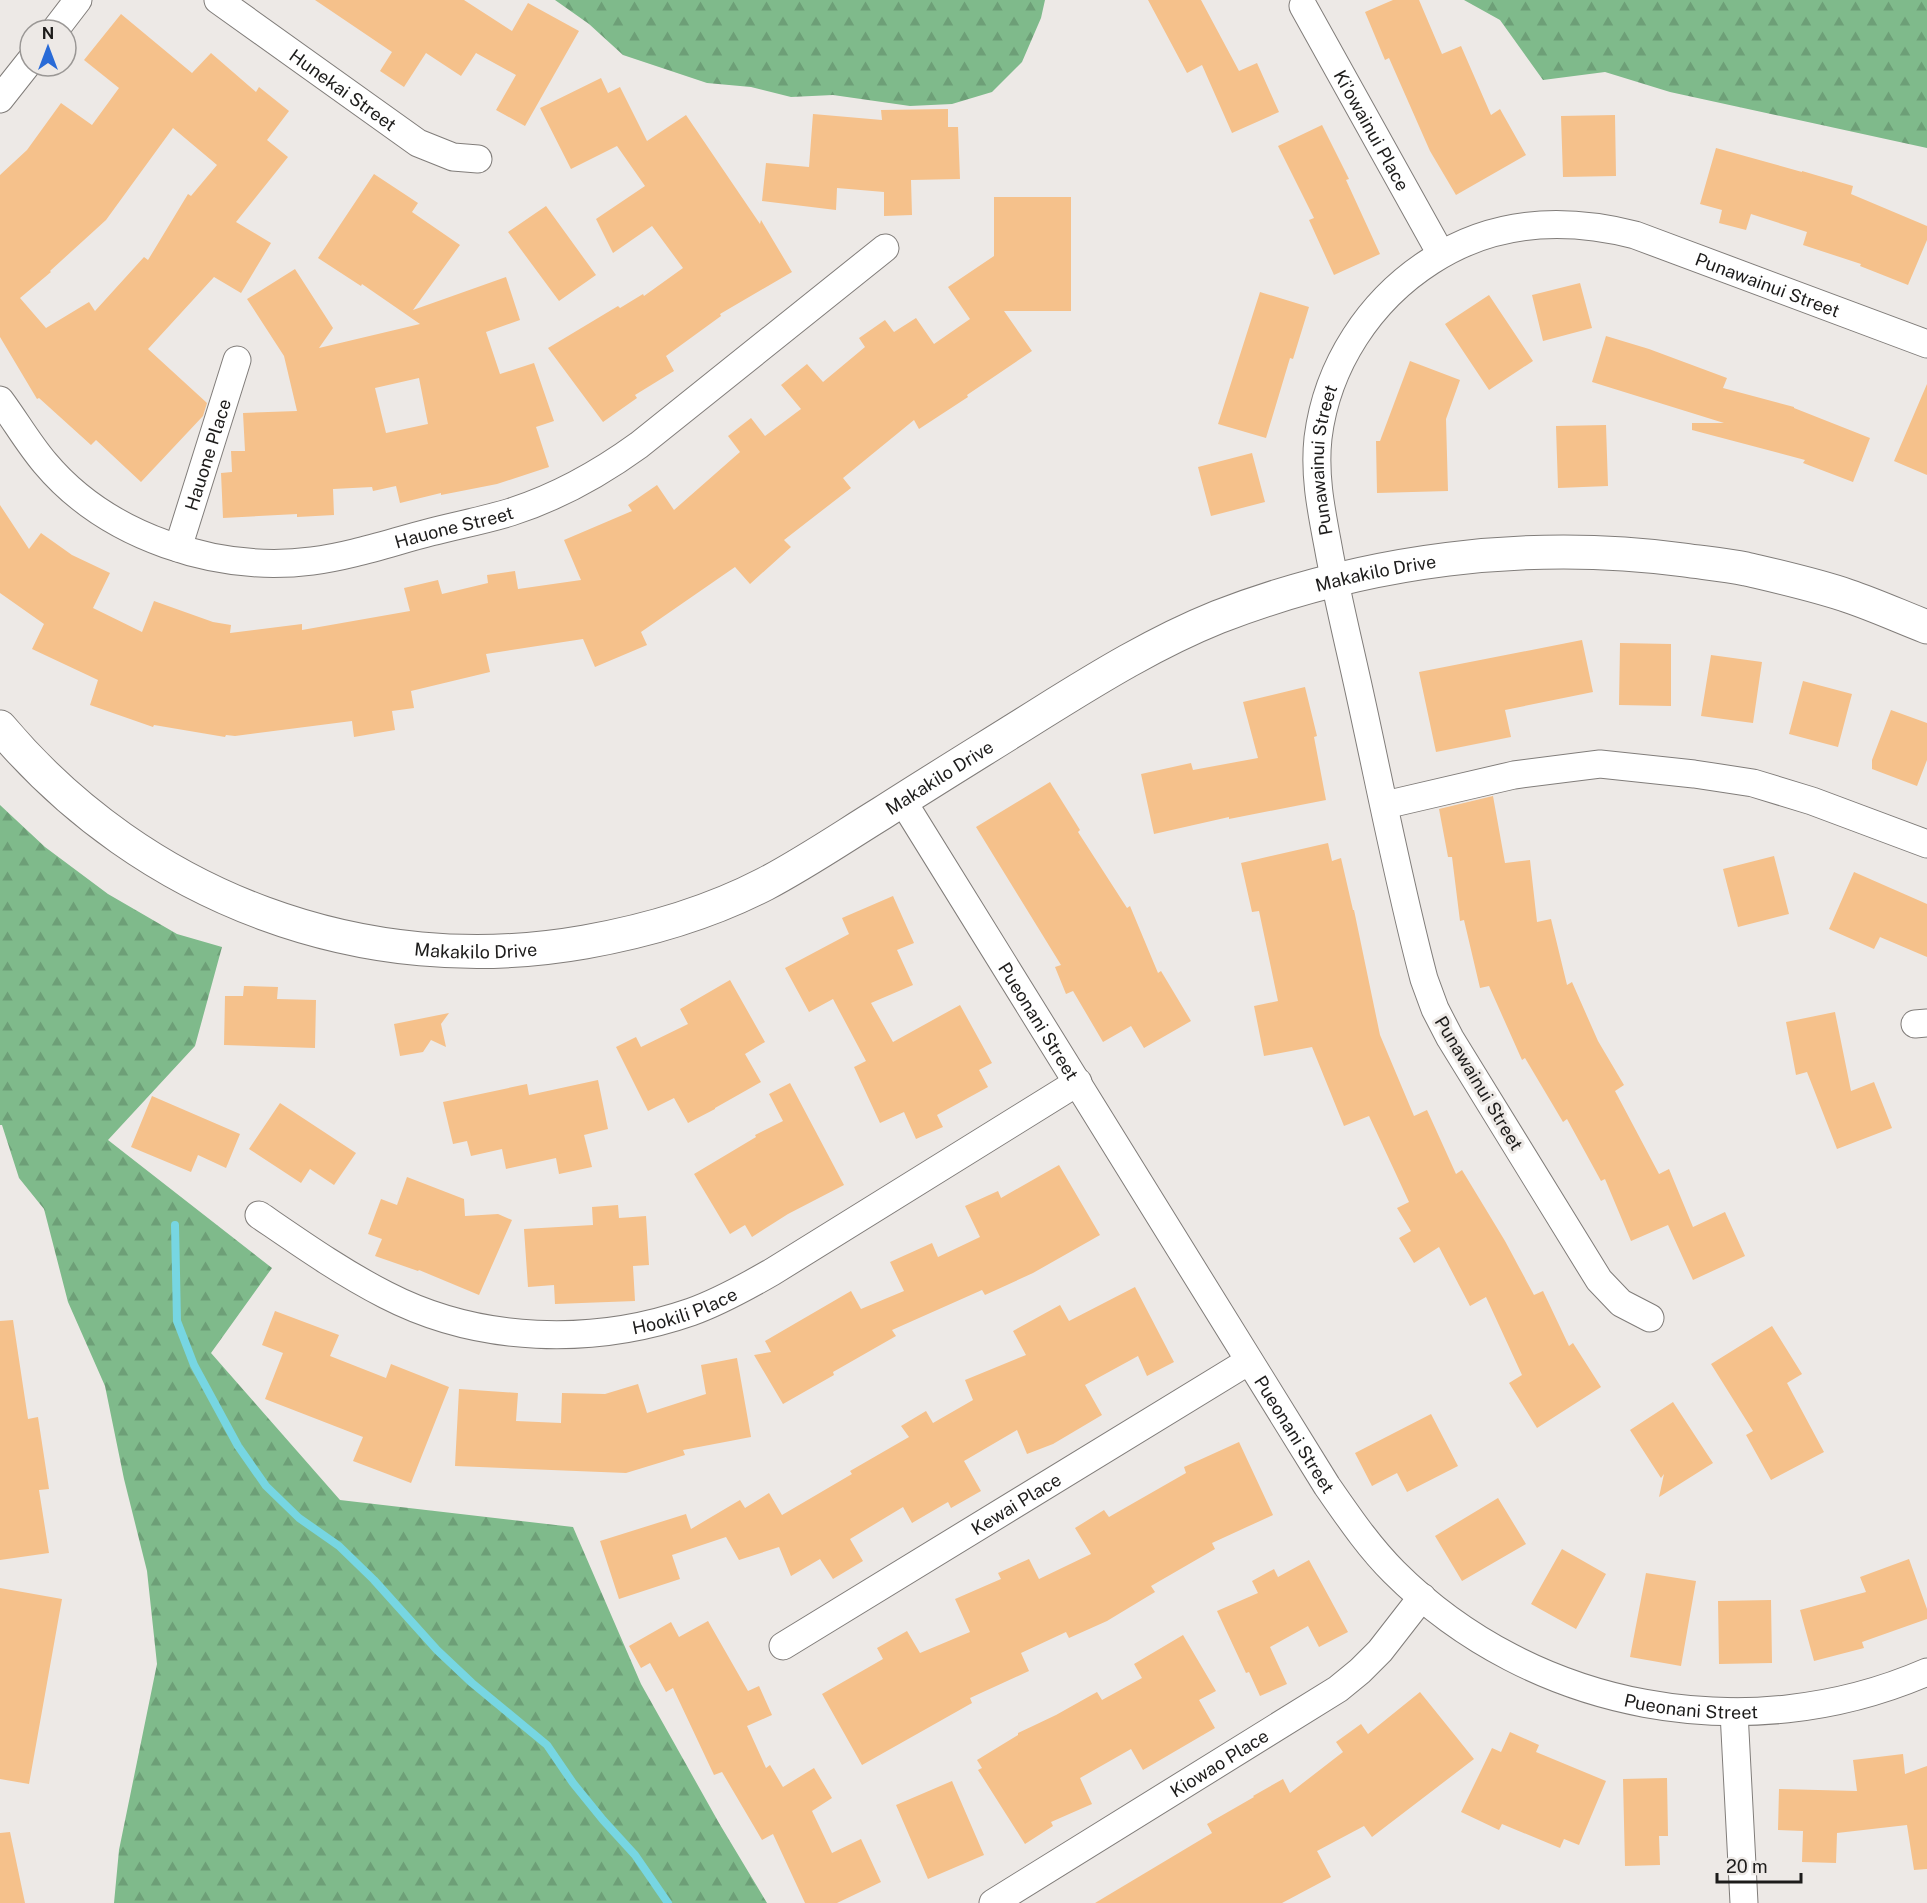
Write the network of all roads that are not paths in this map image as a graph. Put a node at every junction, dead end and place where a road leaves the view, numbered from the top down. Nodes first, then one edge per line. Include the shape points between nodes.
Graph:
1 (78, 0) edge
2 (218, 0) edge
3 (1303, 6) dead end
4 (64, 18) edge
5 (18, 76) edge
6 (0, 99) edge
7 (478, 159) dead end
8 (885, 248) dead end
9 (1442, 254) junction
10 (1927, 344) edge
11 (237, 360) dead end
12 (0, 399) edge
13 (178, 548) junction
14 (1334, 580) junction
15 (1927, 627) edge
16 (0, 727) edge
17 (902, 800) junction
18 (1385, 805) junction
19 (1927, 844) edge
20 (1078, 1082) junction
21 (259, 1215) dead end
22 (1650, 1318) dead end
23 (1249, 1361) junction
24 (1422, 1597) junction
25 (783, 1646) dead end
26 (1927, 1672) edge
27 (1734, 1712) junction
28 (993, 1903) edge
29 (1744, 1903) edge

1 - 4 street
2 - 7 street, Hunekai Street via 418,143 453,157
3 - 9 street, Ki'owainui Place
5 - 6 street
8 - 13 street, Hauone Street via 609,467 544,501 312,561 239,562
9 - 10 street, Punawainui Street via 1494,232 1522,226 1579,224 1607,228
9 - 14 street, Punawainui Street via 1403,282 1376,308 1343,355 1332,381 1320,427 1316,465
11 - 13 street, Hauone Place
12 - 13 street, Hauone Street via 45,463 72,489 133,531
14 - 15 street, Makakilo Drive via 1422,562 1528,551 1636,554 1742,568 1845,595
14 - 17 street, Makakilo Drive via 1217,618 1120,663
14 - 18 street, Punawainui Street
16 - 17 street, Makakilo Drive via 26,758 78,807 137,850 200,887 267,915 337,936 409,949 492,952 554,948 626,935 696,914 762,885
17 - 20 street, Pueonani Street
18 - 19 street via 1514,775 1600,764 1753,783
18 - 22 street, Punawainui Street via 1424,979 1435,1009 1599,1280 1621,1303
20 - 21 street, Hookili Place via 733,1294 692,1312 605,1332 515,1333 428,1313 348,1274
20 - 23 street, Pueonani Street
23 - 24 street, Pueonani Street via 1358,1531
23 - 25 street, Kewai Place
24 - 27 street, Pueonani Street via 1479,1640 1527,1666 1577,1686 1652,1705
24 - 28 street, Kiowao Place via 1380,1651 1338,1689
26 - 27 street, Pueonani Street via 1846,1700 1793,1709
27 - 29 street

